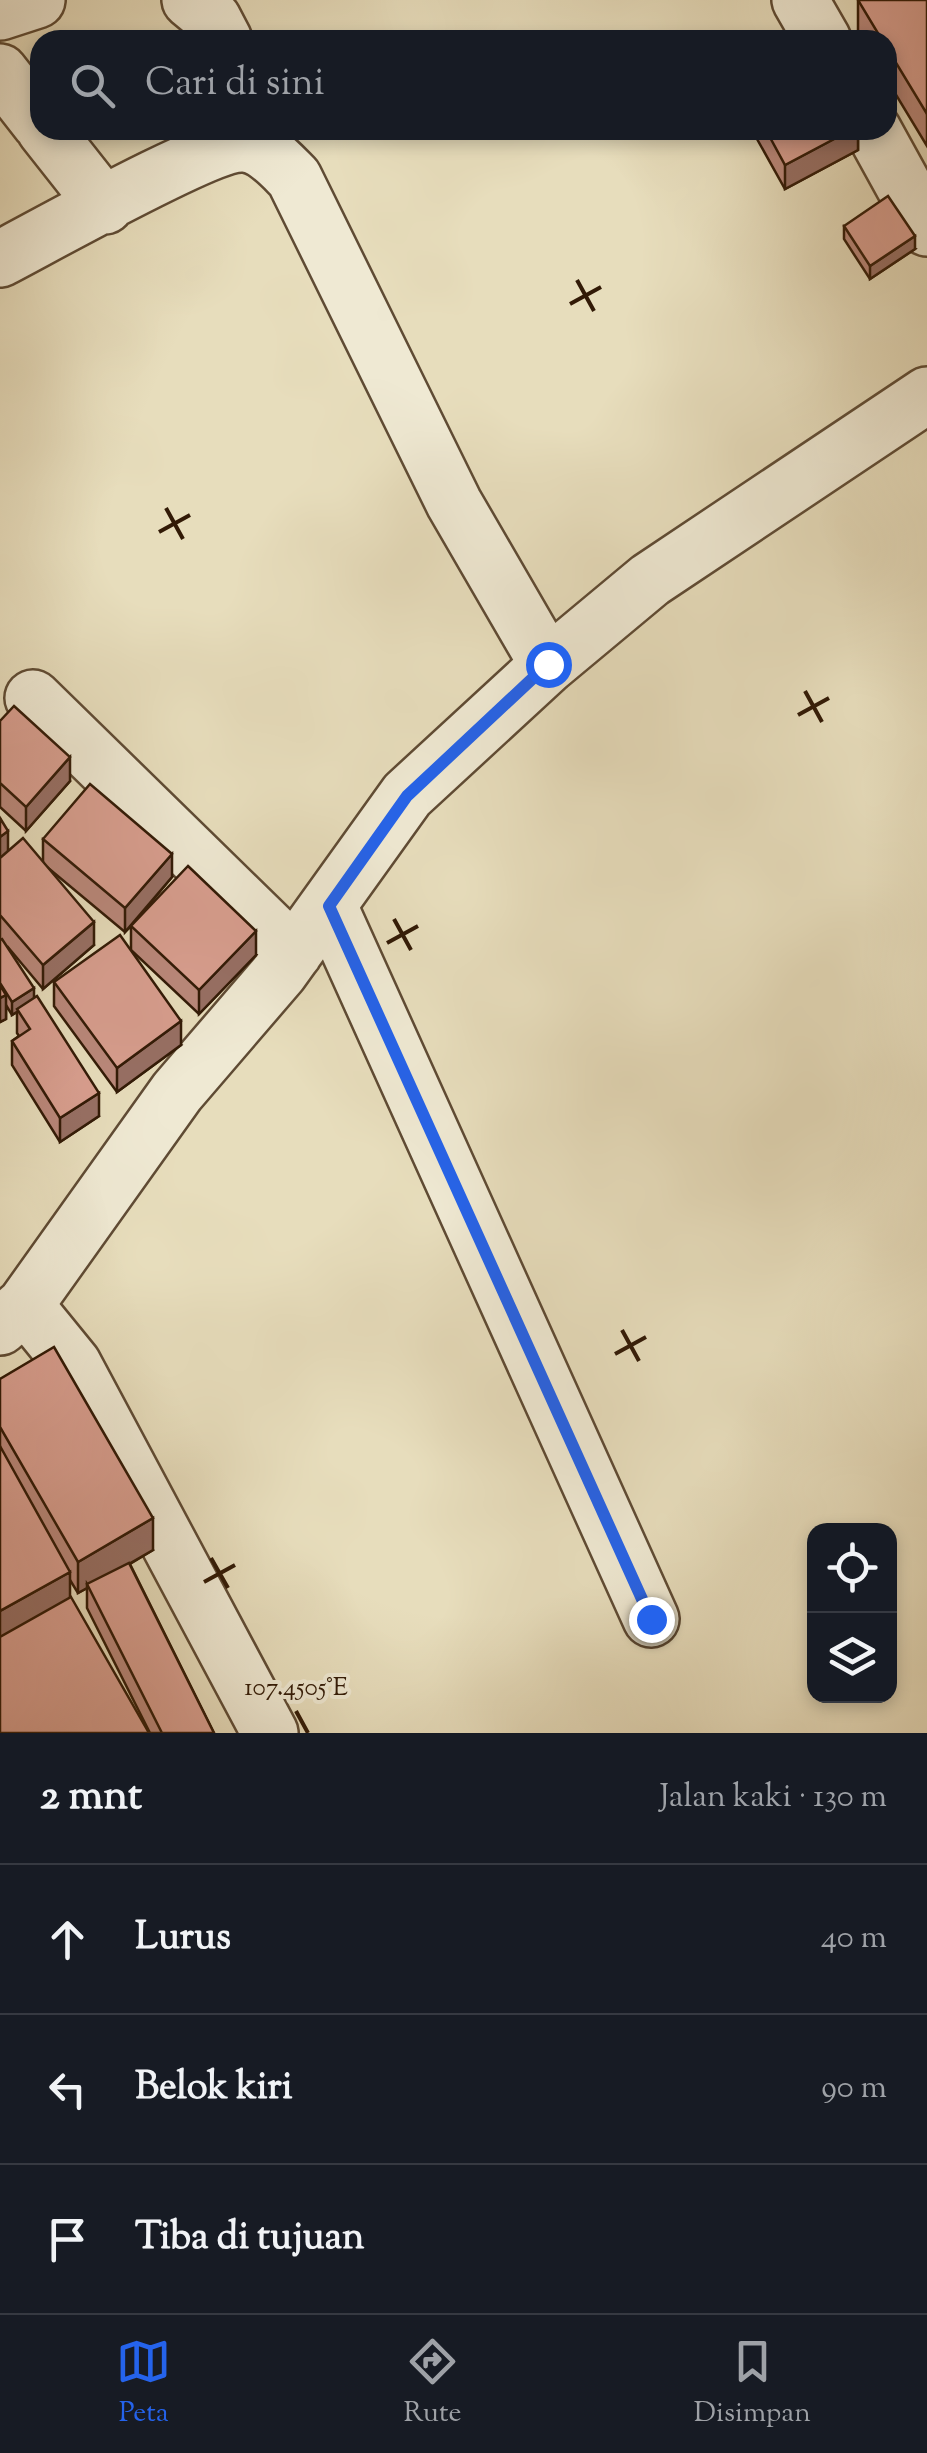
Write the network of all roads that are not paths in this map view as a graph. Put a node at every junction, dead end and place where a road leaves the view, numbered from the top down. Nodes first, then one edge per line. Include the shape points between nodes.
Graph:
1 (37, 0) edge
2 (190, 0) edge
3 (0, 12) edge
4 (219, 30) edge
5 (0, 72) edge
6 (30, 110) edge
7 (54, 140) edge
8 (879, 140) edge
9 (262, 141) edge
10 (105, 206) junction
11 (926, 224) edge
12 (0, 259) edge
13 (927, 395) edge
14 (548, 664) junction
15 (33, 698) dead end
16 (329, 906) junction
17 (294, 952) junction
18 (12, 1316) edge
19 (651, 1619) dead end
20 (270, 1733) edge

1 - 3 street
2 - 4 street
5 - 6 street
7 - 10 street
8 - 11 street
9 - 10 street via 205,154
9 - 14 street via 294,178 454,503
10 - 12 street
13 - 14 street via 650,580
14 - 16 street via 407,796
15 - 17 street
16 - 17 street
16 - 19 street
17 - 18 street via 177,1092
18 - 20 street via 74,1364

